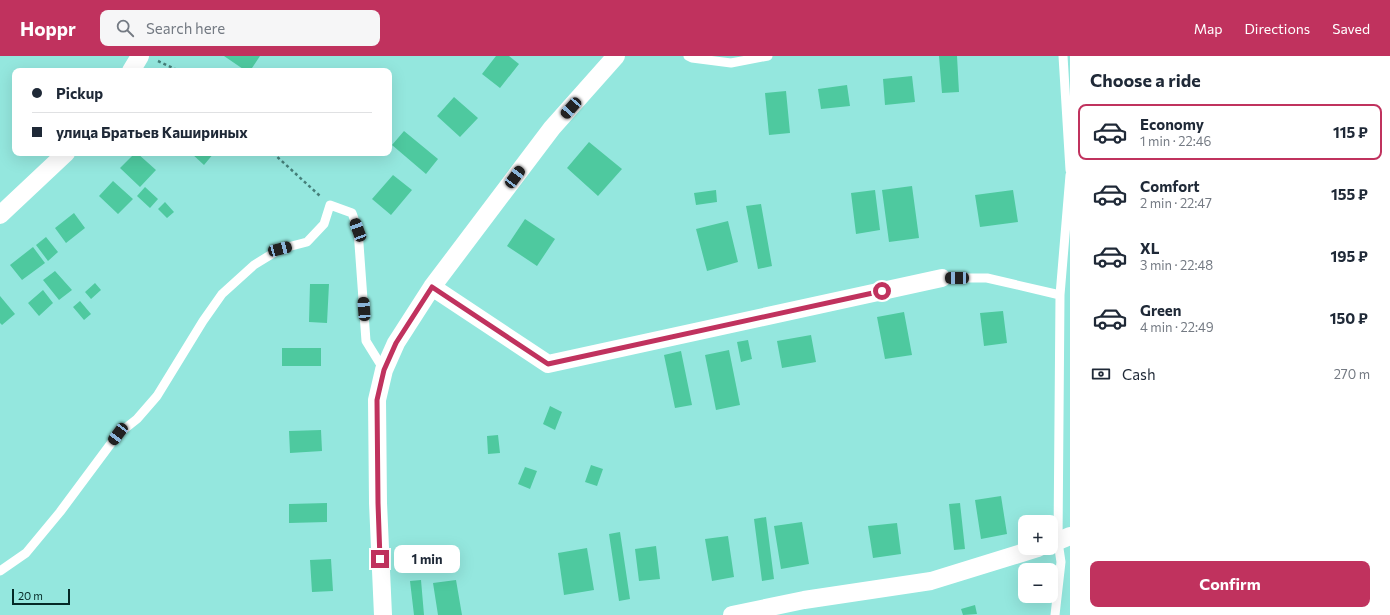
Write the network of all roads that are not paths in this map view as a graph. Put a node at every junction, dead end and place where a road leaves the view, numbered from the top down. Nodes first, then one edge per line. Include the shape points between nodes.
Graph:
1 (616, 56) edge
2 (688, 56) edge
3 (768, 56) edge
4 (1063, 56) edge
5 (146, 58) edge
6 (134, 68) edge
7 (63, 156) edge
8 (1070, 170) edge
9 (1070, 175) edge
10 (0, 215) edge
11 (942, 278) joint
12 (432, 287) junction
13 (1060, 295) junction
14 (384, 370) junction
15 (1060, 541) edge
16 (1018, 554) edge
17 (0, 571) edge
18 (383, 615) edge
19 (732, 615) edge
20 (1055, 615) edge

1 - 12 street via 552,128
2 - 3 lane via 731,63
4 - 8 lane
5 - 6 street
7 - 10 street
9 - 13 lane
11 - 12 street via 548,364
11 - 13 lane via 987,278
12 - 14 street via 396,343
13 - 15 lane
14 - 17 lane via 366,341 358,230 352,213 330,205 324,224 307,242 280,249 254,265 222,294 157,396 137,419 118,434 26,553
14 - 18 street via 377,400
15 - 20 lane via 1061,562
16 - 19 street via 931,582 804,600

